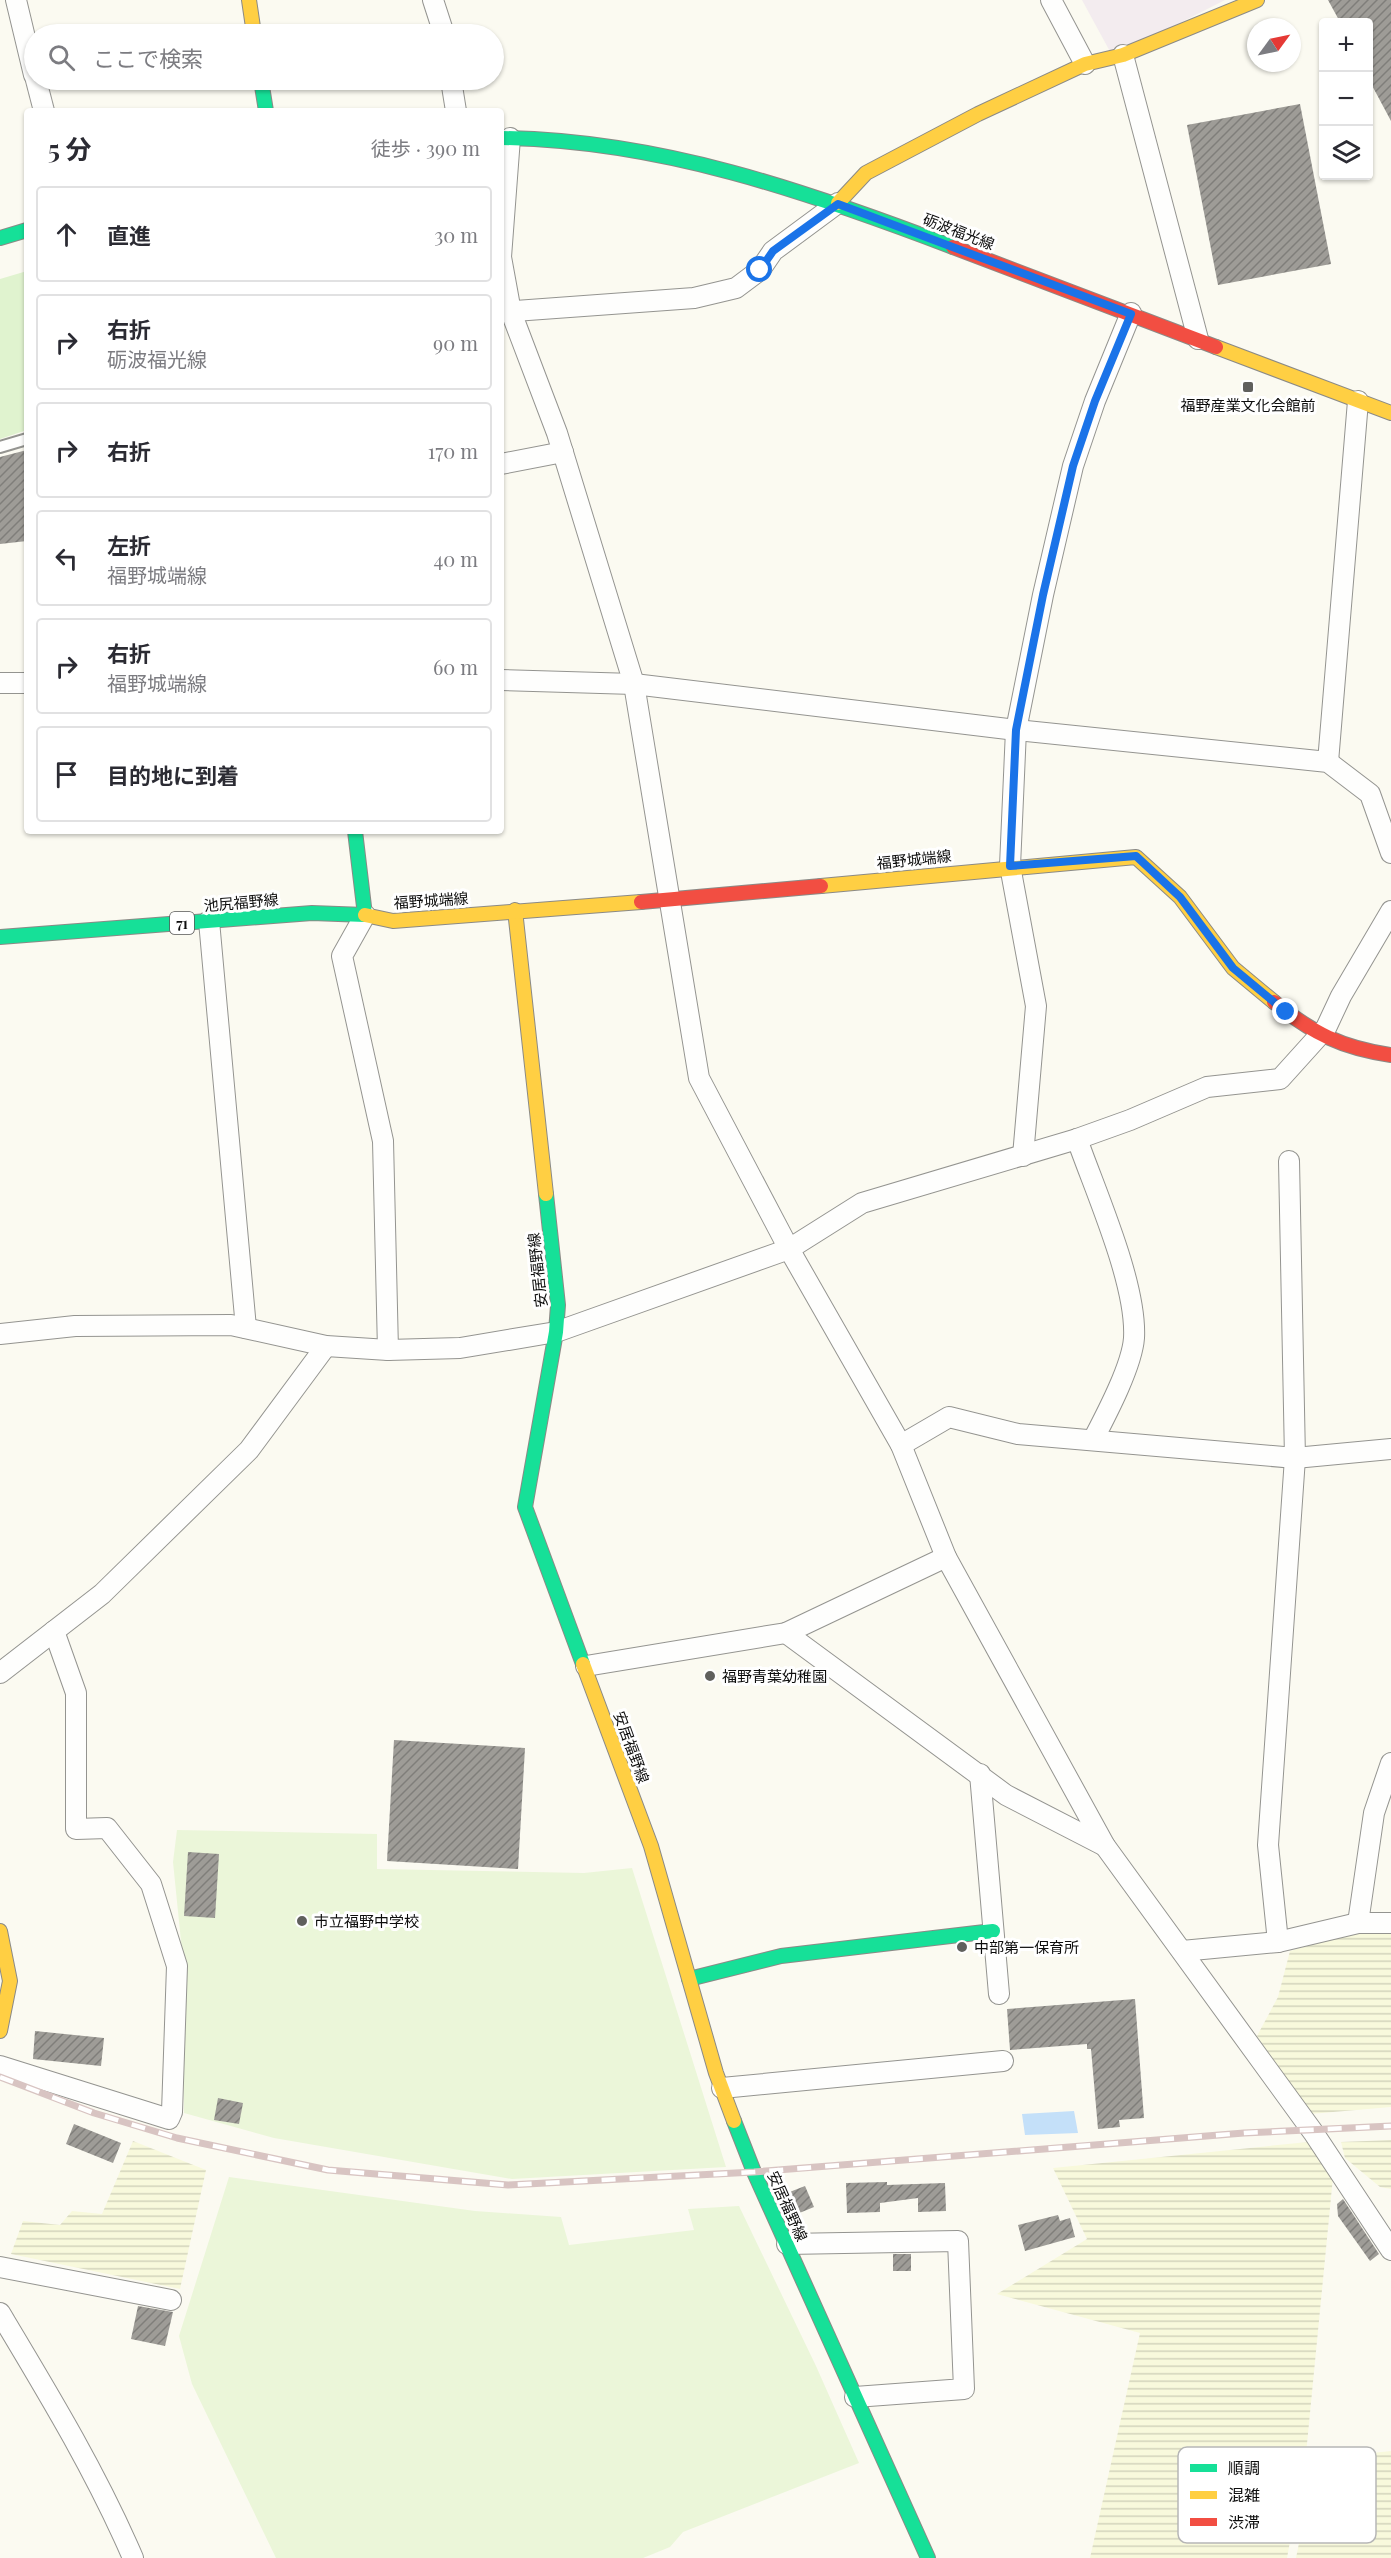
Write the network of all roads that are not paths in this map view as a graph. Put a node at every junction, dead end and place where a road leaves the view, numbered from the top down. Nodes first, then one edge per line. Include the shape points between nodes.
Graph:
1 (16, 0) edge
2 (249, 0) edge
3 (433, 0) edge
4 (1051, 0) edge
5 (1257, 0) edge
6 (253, 24) edge
7 (441, 24) edge
8 (24, 33) edge
9 (1123, 55) junction
10 (1084, 64) junction
11 (39, 90) edge
12 (263, 90) edge
13 (453, 90) edge
14 (43, 108) edge
15 (266, 108) edge
16 (456, 108) edge
17 (506, 138) edge
18 (504, 186) edge
19 (838, 204) junction
20 (24, 231) edge
21 (0, 238) edge
22 (504, 290) edge
23 (506, 312) edge
24 (1131, 314) junction
25 (1198, 339) junction
26 (1358, 401) junction
27 (1391, 413) edge
28 (24, 440) edge
29 (0, 447) edge
30 (563, 452) junction
31 (504, 463) edge
32 (504, 680) edge
33 (24, 683) edge
34 (0, 684) edge
35 (634, 684) junction
36 (1016, 730) junction
37 (1328, 762) junction
38 (355, 834) edge
39 (1391, 852) edge
40 (1010, 866) junction
41 (670, 900) junction
42 (515, 910) junction
43 (1391, 911) edge
44 (365, 915) junction
45 (209, 921) junction
46 (0, 937) edge
47 (1320, 1036) junction
48 (1391, 1055) edge
49 (1077, 1139) junction
50 (1023, 1156) junction
51 (1289, 1161) dead end
52 (789, 1249) junction
53 (246, 1328) junction
54 (556, 1332) junction
55 (0, 1334) edge
56 (326, 1346) junction
57 (388, 1350) junction
58 (1093, 1440) junction
59 (900, 1445) junction
60 (1391, 1449) edge
61 (1295, 1458) junction
62 (946, 1557) junction
63 (54, 1632) junction
64 (786, 1633) junction
65 (586, 1666) junction
66 (0, 1673) edge
67 (1391, 1763) edge
68 (980, 1774) junction
69 (1105, 1846) junction
70 (1358, 1923) junction
71 (1391, 1923) edge
72 (0, 1930) edge
73 (993, 1931) junction
74 (1278, 1942) junction
75 (1182, 1951) junction
76 (689, 1979) junction
77 (999, 1994) dead end
78 (0, 2031) edge
79 (1003, 2061) dead end
80 (0, 2066) edge
81 (722, 2088) junction
82 (787, 2244) junction
83 (1391, 2250) edge
84 (0, 2266) edge
85 (171, 2300) dead end
86 (0, 2313) edge
87 (855, 2397) junction
88 (133, 2558) edge
89 (928, 2558) edge

1 - 8 street
2 - 6 main road
3 - 7 street
4 - 10 street
5 - 9 main road
9 - 10 main road
9 - 25 street
10 - 19 main road via 866,172
11 - 14 street
12 - 15 main road
13 - 16 street
17 - 18 street
17 - 19 main road, 砺波福光線 via 613,145 755,177
19 - 23 street via 773,251 760,270 736,288 694,298
19 - 24 main road, 砺波福光線
20 - 21 main road
22 - 23 street
23 - 30 street
24 - 25 main road, 砺波福光線
24 - 36 street via 1073,466
25 - 26 main road, 砺波福光線
26 - 27 main road, 砺波福光線
26 - 37 street
28 - 29 lane
30 - 31 street
30 - 35 street
32 - 35 street
33 - 34 street
35 - 36 street
35 - 41 street
36 - 37 street
36 - 40 street
37 - 39 street via 1370,794
38 - 44 main road
40 - 41 main road, 福野城端線
40 - 47 main road, 福野城端線 via 1136,856 1180,897 1233,968
40 - 50 street via 1036,1006
41 - 42 main road, 福野城端線
41 - 52 street via 699,1078
42 - 44 main road, 福野城端線 via 393,921
42 - 54 main road, 安居福野線 via 558,1305
43 - 47 street
44 - 45 main road, 池尻福野線 / 71 via 312,913
44 - 57 street via 342,956 383,1141
45 - 46 main road, 池尻福野線 / 71
45 - 53 street
47 - 48 main road, 福野城端線
47 - 49 street via 1281,1079 1207,1087
49 - 50 street
49 - 58 street via 1130,1293 1134,1339 1113,1402
50 - 52 street via 862,1203
51 - 61 street
52 - 54 street
52 - 59 street
53 - 55 street via 75,1326
53 - 56 street
54 - 57 street via 460,1348
54 - 65 main road, 安居福野線 via 525,1507
56 - 57 street
56 - 63 street via 249,1450 102,1594
58 - 59 street via 1018,1434 948,1417
58 - 61 street
59 - 62 street
60 - 61 street
61 - 74 street via 1268,1845
62 - 64 street
62 - 69 street
63 - 66 street
63 - 80 street via 76,1693 76,1829 107,1828 152,1884 177,1966 170,2119
64 - 65 street
64 - 68 street
65 - 76 main road, 安居福野線 via 651,1846
67 - 70 street via 1374,1813
68 - 69 street via 1006,1795
68 - 73 street
69 - 75 street
70 - 71 street
70 - 74 street
72 - 78 main road via 10,1981
73 - 76 main road via 781,1956
73 - 77 street
74 - 75 street
75 - 83 street via 1313,2132
76 - 81 main road, 安居福野線
79 - 81 street
81 - 82 main road, 安居福野線
82 - 87 main road, 安居福野線
82 - 87 street via 958,2241 964,2389
84 - 85 street
86 - 88 street via 76,2439
87 - 89 main road, 安居福野線

